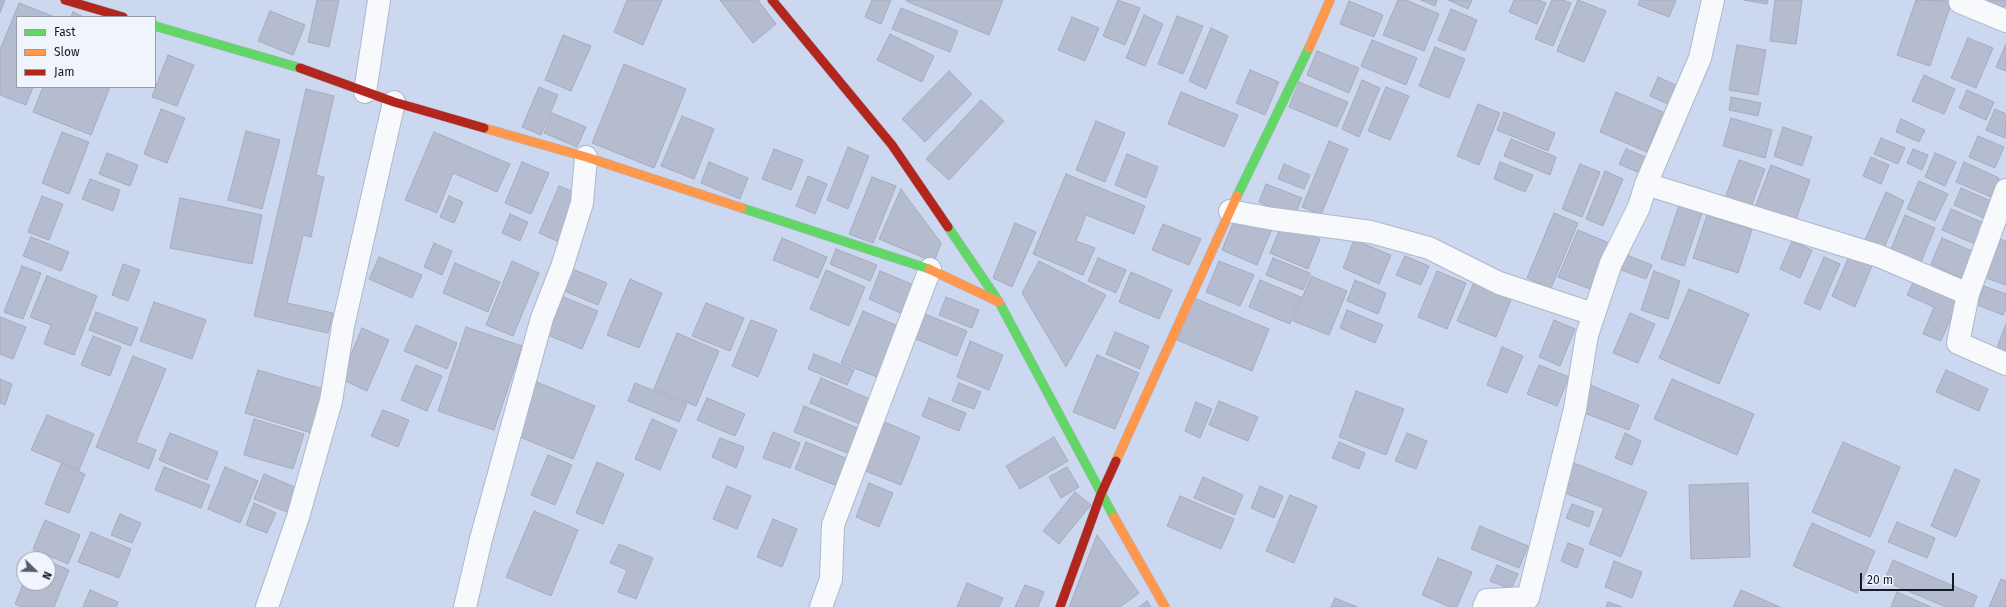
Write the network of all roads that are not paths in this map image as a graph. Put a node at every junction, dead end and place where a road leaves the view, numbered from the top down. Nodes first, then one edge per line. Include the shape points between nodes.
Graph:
1 (65, 0) edge
2 (379, 0) edge
3 (772, 0) edge
4 (1330, 0) edge
5 (1713, 0) edge
6 (1961, 0) edge
7 (120, 16) edge
8 (2006, 21) edge
9 (156, 26) edge
10 (365, 92) junction
11 (394, 102) junction
12 (586, 157) junction
13 (1646, 184) junction
14 (2006, 190) edge
15 (1230, 211) junction
16 (930, 269) junction
17 (1968, 294) junction
18 (998, 302) junction
19 (1593, 314) junction
20 (2006, 364) edge
21 (1101, 494) junction
22 (267, 607) edge
23 (465, 607) edge
24 (821, 607) edge
25 (1060, 607) edge
26 (1165, 607) edge
27 (1484, 607) edge

1 - 7 street
2 - 10 street
3 - 18 street via 892,145
4 - 15 street
5 - 13 street via 1700,58
6 - 8 street via 1960,2
9 - 10 street via 284,62
10 - 11 street
11 - 12 street
11 - 22 street via 343,326 331,401 298,517
12 - 16 street
12 - 23 street via 582,203 562,267 542,318 481,539
13 - 17 street via 1879,256
13 - 19 street via 1639,207 1611,263
14 - 17 street
15 - 19 street via 1371,232 1429,248 1499,282
15 - 21 street
16 - 18 street
16 - 24 street via 833,525 830,579
17 - 20 street via 1958,344
18 - 21 street
19 - 27 street via 1575,409 1528,598 1487,600
21 - 25 street
21 - 26 street

